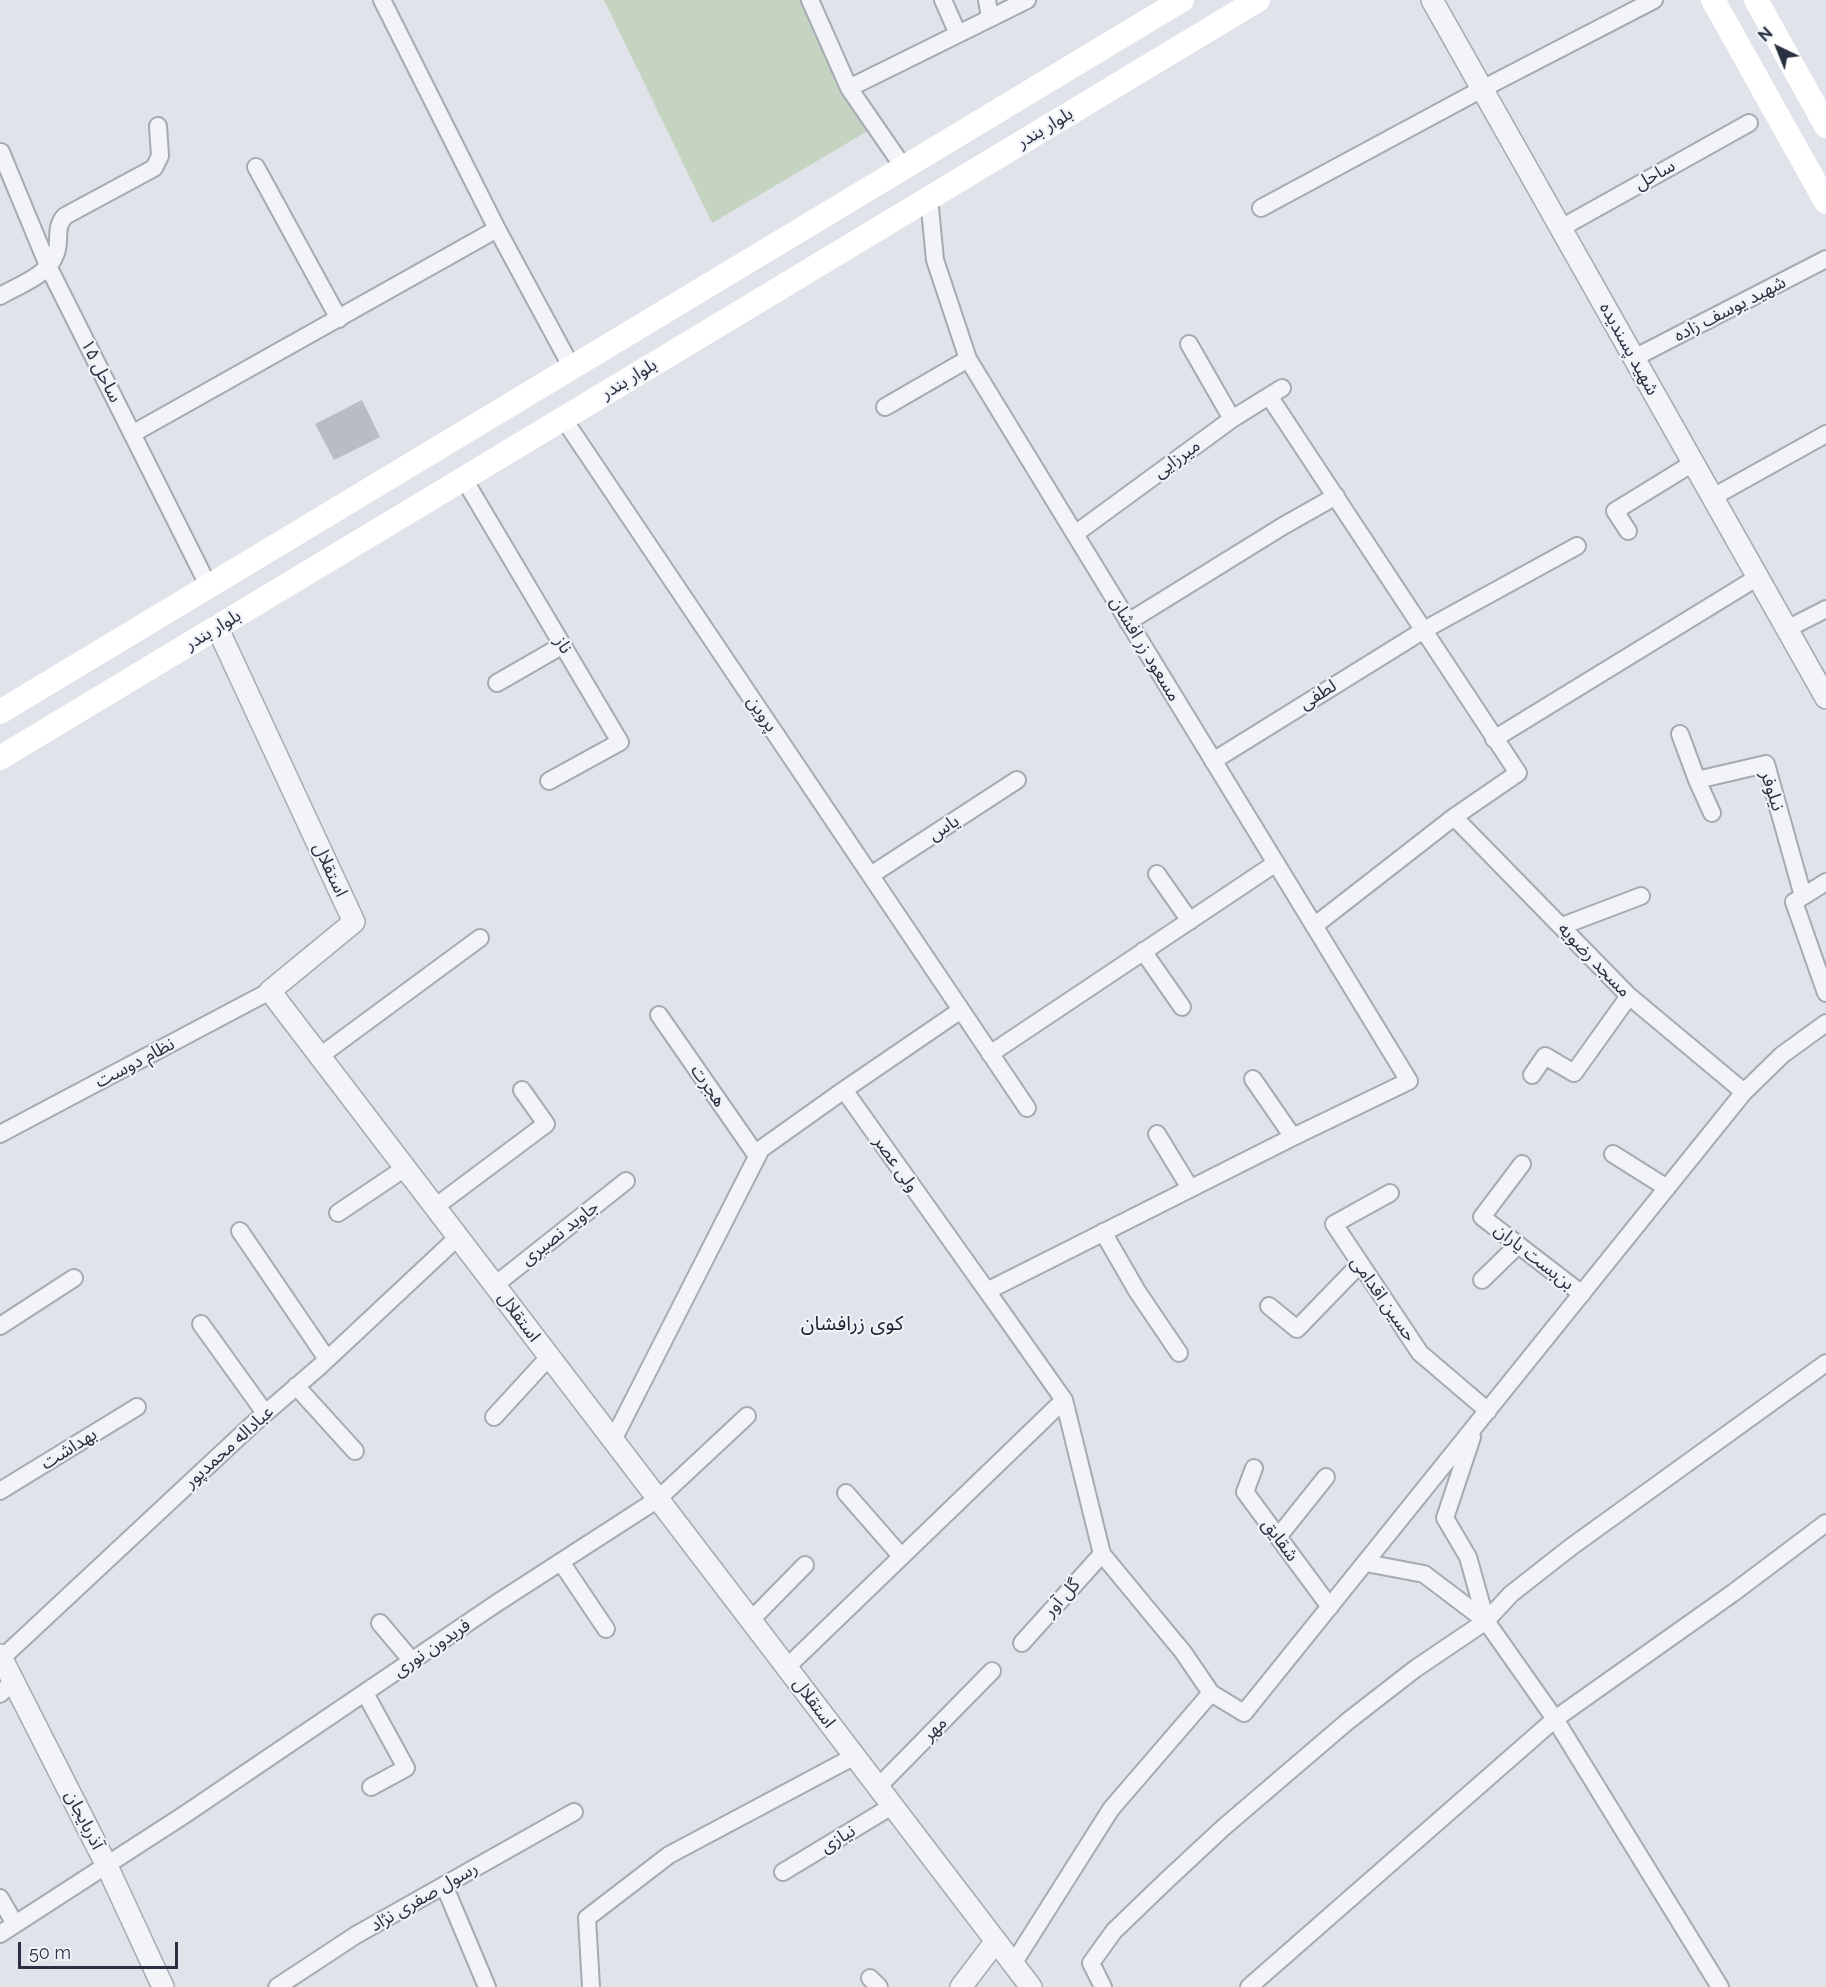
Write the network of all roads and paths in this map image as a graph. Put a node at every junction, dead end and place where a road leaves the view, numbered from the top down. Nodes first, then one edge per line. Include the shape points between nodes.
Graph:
1 (382, 0) edge
2 (810, 0) edge
3 (943, 0) edge
4 (987, 0) edge
5 (1027, 0) edge
6 (1182, 0) edge
7 (1258, 0) edge
8 (1432, 0) edge
9 (1654, 0) edge
10 (1713, 0) edge
11 (1756, 0) edge
12 (990, 18) junction
13 (958, 34) junction
14 (849, 88) junction
15 (1482, 89) junction
16 (1749, 123) dead end
17 (158, 126) dead end
18 (1826, 126) edge
19 (1, 152) edge
20 (256, 167) dead end
21 (904, 168) junction
22 (929, 198) junction
23 (1826, 202) edge
24 (1261, 208) dead end
25 (1561, 228) junction
26 (497, 229) junction
27 (1826, 259) edge
28 (49, 268) junction
29 (0, 296) edge
30 (339, 319) junction
31 (1189, 344) dead end
32 (1634, 358) junction
33 (968, 359) junction
34 (572, 368) junction
35 (885, 407) dead end
36 (563, 418) junction
37 (1232, 419) junction
38 (1826, 434) edge
39 (132, 435) junction
40 (1694, 463) junction
41 (464, 478) junction
42 (1336, 496) junction
43 (1713, 496) junction
44 (1628, 531) dead end
45 (1075, 534) junction
46 (1576, 546) dead end
47 (1758, 577) junction
48 (209, 587) junction
49 (1826, 609) edge
50 (1128, 622) junction
51 (217, 627) junction
52 (1787, 629) junction
53 (1424, 630) junction
54 (563, 645) junction
55 (497, 683) dead end
56 (1826, 698) edge
57 (0, 712) edge
58 (1680, 734) dead end
59 (1494, 739) junction
60 (0, 758) edge
61 (1213, 761) junction
62 (1017, 780) dead end
63 (1697, 780) junction
64 (549, 781) dead end
65 (1712, 813) dead end
66 (1454, 817) junction
67 (1276, 863) junction
68 (1157, 874) dead end
69 (870, 875) junction
70 (1826, 882) edge
71 (1641, 896) dead end
72 (1803, 896) junction
73 (1190, 921) junction
74 (1314, 926) junction
75 (1562, 926) junction
76 (480, 938) dead end
77 (1143, 951) junction
78 (270, 991) junction
79 (1826, 993) edge
80 (1629, 996) junction
81 (1182, 1007) dead end
82 (961, 1010) junction
83 (659, 1015) dead end
84 (1826, 1023) edge
85 (990, 1054) junction
86 (320, 1056) junction
87 (1532, 1075) dead end
88 (1253, 1078) dead end
89 (522, 1090) dead end
90 (844, 1090) junction
91 (1744, 1092) junction
92 (1027, 1108) dead end
93 (0, 1134) edge
94 (1157, 1134) dead end
95 (1293, 1137) junction
96 (1613, 1154) dead end
97 (757, 1156) junction
98 (1522, 1164) dead end
99 (405, 1168) junction
100 (626, 1181) dead end
101 (1190, 1188) junction
102 (1667, 1188) junction
103 (1390, 1193) dead end
104 (435, 1207) junction
105 (338, 1213) dead end
106 (240, 1231) dead end
107 (1103, 1232) junction
108 (458, 1238) junction
109 (1518, 1245) junction
110 (1359, 1265) junction
111 (74, 1278) dead end
112 (1482, 1280) dead end
113 (495, 1285) junction
114 (987, 1291) junction
115 (1582, 1294) junction
116 (1269, 1306) dead end
117 (201, 1324) dead end
118 (0, 1326) edge
119 (1179, 1353) dead end
120 (549, 1357) junction
121 (327, 1359) junction
122 (1826, 1363) edge
123 (296, 1386) junction
124 (1064, 1400) junction
125 (137, 1407) dead end
126 (1488, 1411) junction
127 (266, 1413) junction
128 (747, 1416) dead end
129 (494, 1417) dead end
130 (1475, 1427) junction
131 (613, 1440) junction
132 (355, 1451) dead end
133 (1254, 1468) dead end
134 (1326, 1477) dead end
135 (0, 1491) edge
136 (846, 1493) dead end
137 (658, 1499) junction
138 (1826, 1522) edge
139 (1278, 1537) junction
140 (1102, 1554) junction
141 (901, 1556) junction
142 (561, 1562) junction
143 (1366, 1563) junction
144 (805, 1565) dead end
145 (1330, 1607) junction
146 (751, 1620) junction
147 (1486, 1621) junction
148 (380, 1623) dead end
149 (606, 1629) dead end
150 (1023, 1643) dead end
151 (1, 1656) edge
152 (412, 1661) junction
153 (787, 1667) junction
154 (992, 1671) dead end
155 (7, 1687) edge
156 (365, 1693) junction
157 (1211, 1693) junction
158 (1555, 1719) junction
159 (855, 1756) junction
160 (371, 1787) dead end
161 (878, 1787) junction
162 (892, 1806) junction
163 (574, 1812) dead end
164 (107, 1866) junction
165 (783, 1872) dead end
166 (444, 1885) junction
167 (0, 1898) edge
168 (15, 1924) junction
169 (0, 1934) edge
170 (996, 1941) junction
171 (1013, 1964) junction
172 (163, 1987) edge
173 (277, 1987) edge
174 (487, 1987) edge
175 (591, 1987) edge
176 (961, 1987) edge
177 (1031, 1987) edge
178 (1103, 1987) edge
179 (1249, 1987) edge
180 (1720, 1987) edge

1 - 26 street
2 - 14 street
3 - 13 street
4 - 12 street
5 - 12 street
6 - 21 main road
7 - 22 main road, بلوار بندر
8 - 15 street, شهید پسندیده
9 - 15 street
10 - 23 main road
11 - 18 main road
12 - 13 street
13 - 14 street
14 - 21 street
15 - 24 street
15 - 25 street, شهید پسندیده
16 - 25 street, ساحل
17 - 28 street via 159,156 154,168 65,216 57,228 57,251
19 - 28 street, ساحل ۱۵
20 - 30 street
21 - 34 main road
22 - 33 street, مسعود زر افشان via 935,260
22 - 36 main road, بلوار بندر
25 - 32 street, شهید پسندیده
26 - 30 street
26 - 34 street
27 - 32 street, شهید یوسف زاده
28 - 29 street
28 - 39 street, ساحل ۱۵
30 - 39 street
31 - 37 street
32 - 40 street, شهید پسندیده
33 - 35 street
33 - 45 street, مسعود زر افشان
34 - 48 main road
36 - 41 main road, بلوار بندر
36 - 69 street, پروین
37 - 42 street, میرزایی via 1276,392
37 - 45 street, میرزایی
38 - 43 street
39 - 48 street, ساحل ۱۵
40 - 43 street, شهید پسندیده
40 - 44 street via 1615,511
41 - 51 main road, بلوار بندر
41 - 54 street, ناز
42 - 50 street
42 - 53 street
43 - 47 street, شهید پسندیده
45 - 50 street, مسعود زر افشان
46 - 53 street, لطفی
47 - 52 street, شهید پسندیده
47 - 59 street
48 - 57 main road
49 - 52 street
50 - 61 street, مسعود زر افشان
51 - 60 main road, بلوار بندر
51 - 78 street, استقلال via 354,922
52 - 56 street, شهید پسندیده
53 - 59 street
53 - 61 street, لطفی
54 - 55 street
54 - 64 street, ناز via 620,742
58 - 63 street
59 - 66 street via 1518,773
61 - 67 street, مسعود زر افشان
62 - 69 street, یاس
63 - 65 street
63 - 72 street, نیلوفر via 1766,764
66 - 74 street
66 - 75 street, مسجد رضویه
67 - 73 street
67 - 74 street, مسعود زر افشان
68 - 73 street
69 - 82 street, پروین
70 - 72 street
71 - 75 street
72 - 79 street via 1794,902
73 - 77 street
74 - 95 street, مسعود زر افشان via 1409,1081
75 - 80 street, مسجد رضویه
76 - 86 street
77 - 81 street
77 - 85 street
78 - 86 street, استقلال
78 - 93 street, نظام دوست
80 - 87 street via 1574,1074 1545,1056
80 - 91 street, مسجد رضویه
82 - 85 street
82 - 90 street
83 - 97 street, هجرت
84 - 91 street via 1782,1055
85 - 92 street
86 - 99 street, استقلال
88 - 95 street
89 - 104 street via 546,1124
90 - 97 street via 761,1149
90 - 114 street, ولی عصر
91 - 102 street
94 - 101 street
95 - 101 street
96 - 102 street
97 - 131 street
98 - 109 street, بن‌بست یاران via 1482,1217
99 - 104 street, استقلال
99 - 105 street
100 - 113 street, جاوید نصیری
101 - 107 street
102 - 115 street
103 - 110 street, حسین اقدامی via 1334,1224
104 - 108 street, استقلال
106 - 121 street
107 - 114 street
107 - 119 street
108 - 113 street, استقلال
108 - 121 street, عباداله محمدپور
109 - 112 street
109 - 115 street, بن‌بست یاران
110 - 116 street via 1297,1329
110 - 126 street, حسین اقدامی via 1420,1353
111 - 118 street
113 - 120 street, استقلال
114 - 124 street, ولی عصر
115 - 126 street
117 - 127 street
120 - 129 street
120 - 131 street, استقلال
121 - 123 street, عباداله محمدپور
122 - 147 street via 1571,1547 1511,1594
123 - 127 street, عباداله محمدپور
123 - 132 street
124 - 140 street
124 - 141 street
125 - 135 street, بهداشت
126 - 130 street
127 - 151 street, عباداله محمدپور
128 - 137 street, فریدون نوری
130 - 143 street
130 - 147 street via 1445,1518 1468,1557
131 - 137 street, استقلال
133 - 139 street, شقایق via 1245,1492
134 - 139 street
136 - 141 street
137 - 142 street, فریدون نوری
137 - 146 street, استقلال
138 - 158 street
139 - 145 street, شقایق
140 - 150 street, گل آور
140 - 157 street via 1183,1652
141 - 153 street
142 - 149 street
142 - 152 street, فریدون نوری
143 - 145 street
143 - 147 street via 1424,1574
144 - 146 street
145 - 157 street via 1244,1713
146 - 153 street, استقلال
147 - 158 street
147 - 178 street via 1348,1721 1167,1880 1114,1931 1091,1964
148 - 152 street
151 - 155 street, آذربایجان
152 - 156 street, فریدون نوری
153 - 159 street, استقلال
154 - 161 street, مهر
155 - 164 street, آذربایجان
156 - 160 street via 406,1768
156 - 164 street, فریدون نوری
157 - 171 street via 1111,1809
158 - 179 street
158 - 180 street
159 - 161 street, استقلال
159 - 175 street via 669,1855 587,1918
161 - 162 street, استقلال
162 - 165 street, نیازی
162 - 170 street, استقلال
163 - 166 street, رسول صفری نژاد
164 - 168 street, فریدون نوری
164 - 172 street, آذربایجان
166 - 173 street, رسول صفری نژاد via 356,1935
166 - 174 street
167 - 168 street
168 - 169 street, فریدون نوری
170 - 171 street, استقلال
170 - 176 street
171 - 177 street, استقلال

